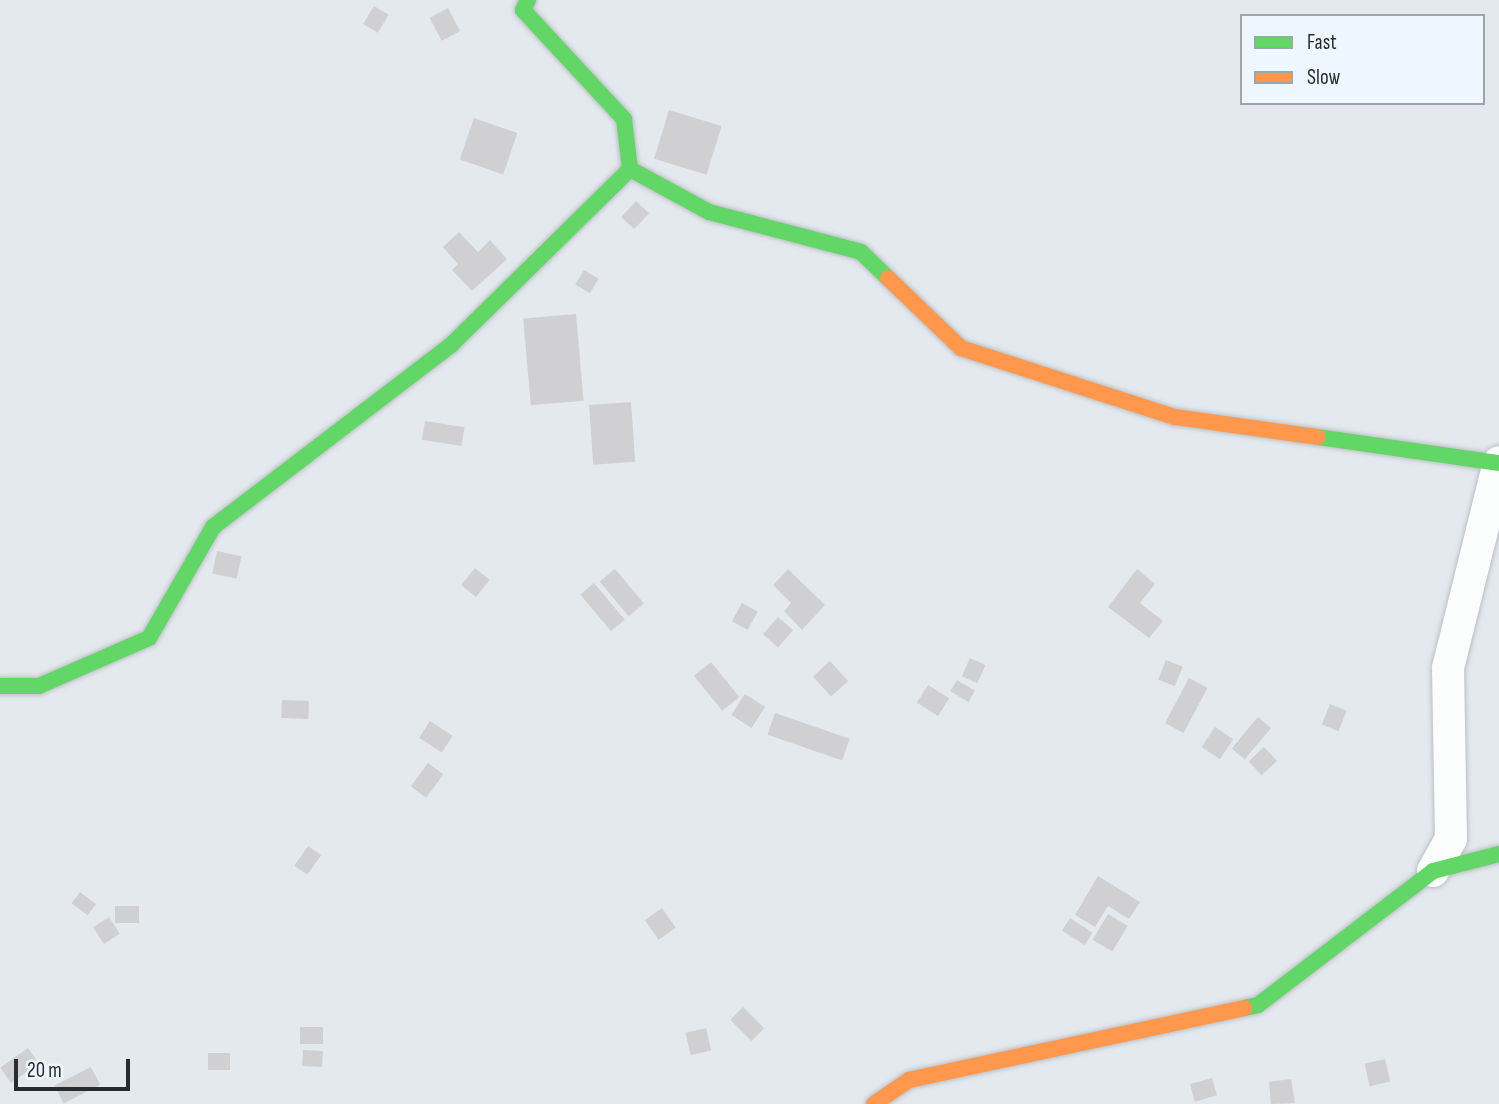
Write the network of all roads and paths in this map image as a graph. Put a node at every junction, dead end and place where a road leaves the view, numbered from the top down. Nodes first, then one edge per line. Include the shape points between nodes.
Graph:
1 (528, 0) edge
2 (630, 169) junction
3 (1498, 462) edge
4 (0, 686) edge
5 (1498, 855) edge
6 (1433, 871) junction
7 (874, 1104) edge

1 - 2 street via 523,10 624,119
2 - 3 street via 709,212 861,252 961,348 1175,417
2 - 4 street via 452,345 213,527 149,638 39,686
3 - 6 street via 1448,668 1451,839
5 - 6 street
6 - 7 street via 1258,1004 909,1080

